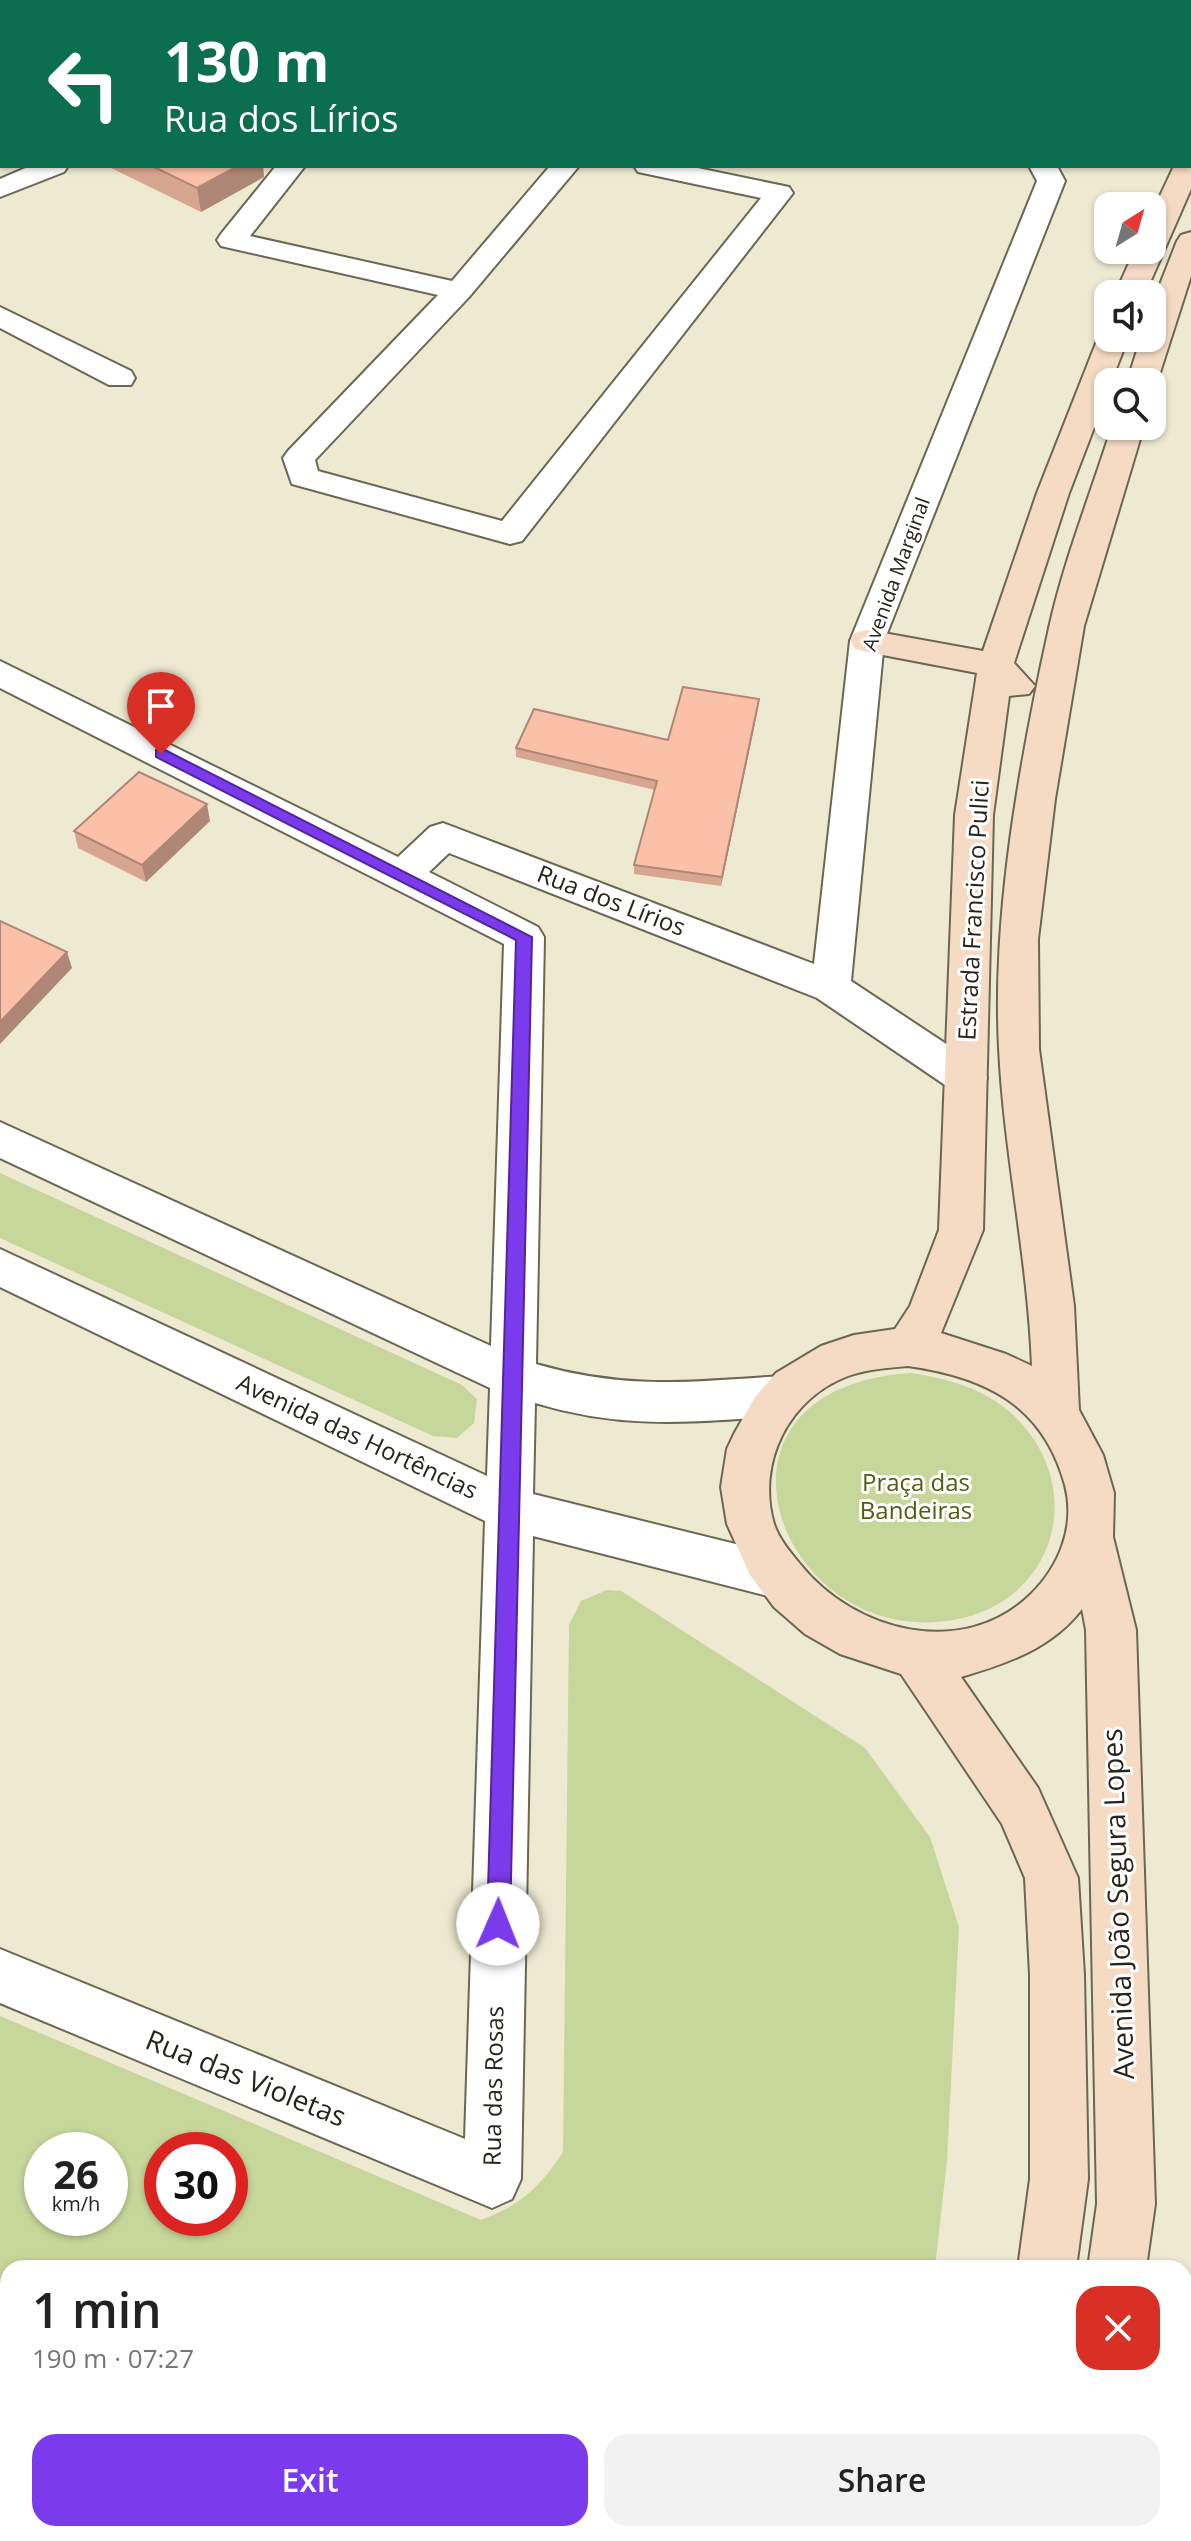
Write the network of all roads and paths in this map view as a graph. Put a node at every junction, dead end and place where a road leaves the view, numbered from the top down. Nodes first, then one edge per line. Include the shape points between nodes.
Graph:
1 (49, 168) edge
2 (289, 168) edge
3 (563, 168) edge
4 (658, 168) edge
5 (1044, 168) edge
6 (1187, 168) edge
7 (0, 189) edge
8 (1166, 213) edge
9 (1191, 241) edge
10 (459, 291) junction
11 (0, 316) edge
12 (1108, 352) edge
13 (1146, 368) edge
14 (120, 378) dead end
15 (1124, 440) edge
16 (867, 641) junction
17 (996, 665) junction
18 (0, 673) edge
19 (1037, 799) junction
20 (403, 875) junction
21 (831, 987) junction
22 (966, 1078) junction
23 (0, 1139) edge
24 (0, 1267) edge
25 (908, 1347) junction
26 (512, 1377) junction
27 (782, 1396) junction
28 (1056, 1415) junction
29 (509, 1509) junction
30 (1091, 1541) junction
31 (776, 1576) junction
32 (916, 1654) junction
33 (0, 1976) edge
34 (492, 2179) joint
35 (1048, 2260) edge
36 (1118, 2260) edge

1 - 7 street
2 - 10 street via 231,240
3 - 10 street
4 - 10 street via 779,193 510,534 303,477 299,458
5 - 16 street, Avenida Marginal via 1051,181
6 - 8 main road
9 - 13 main road
11 - 14 street
12 - 17 main road, Estrada Francisco Pulici via 1053,493
15 - 19 main road, Estrada Francisco Pulici via 1067,626
16 - 17 main road
16 - 21 street, Avenida Marginal
17 - 19 main road via 1018,687
17 - 22 main road, Estrada Francisco Pulici via 974,815
18 - 20 street
19 - 28 main road, Estrada Francisco Pulici via 1018,939 1019,1049 1052,1306
20 - 21 street, Rua dos Lírios via 443,836
20 - 26 street, Rua das Rosas via 524,937
21 - 22 street
22 - 25 main road, Estrada Francisco Pulici via 961,1230 929,1314
23 - 26 street
24 - 29 street, Avenida das Hortências
25 - 27 main road via 836,1360 806,1375
25 - 28 main road via 983,1364
26 - 27 street via 584,1398 654,1404
26 - 29 street, Rua das Rosas
27 - 31 main road via 763,1421 745,1480 758,1545
28 - 30 main road via 1086,1470 1093,1505
29 - 31 street, Avenida das Hortências
29 - 34 street, Rua das Rosas
30 - 32 main road via 1066,1593 1031,1628 958,1655
30 - 36 main road, Avenida João Segura Lopes via 1111,1630 1126,2204
31 - 32 main road via 802,1605 836,1629 874,1646
32 - 35 main road via 1020,1806 1051,1878 1059,2179
33 - 34 street, Rua das Violetas

